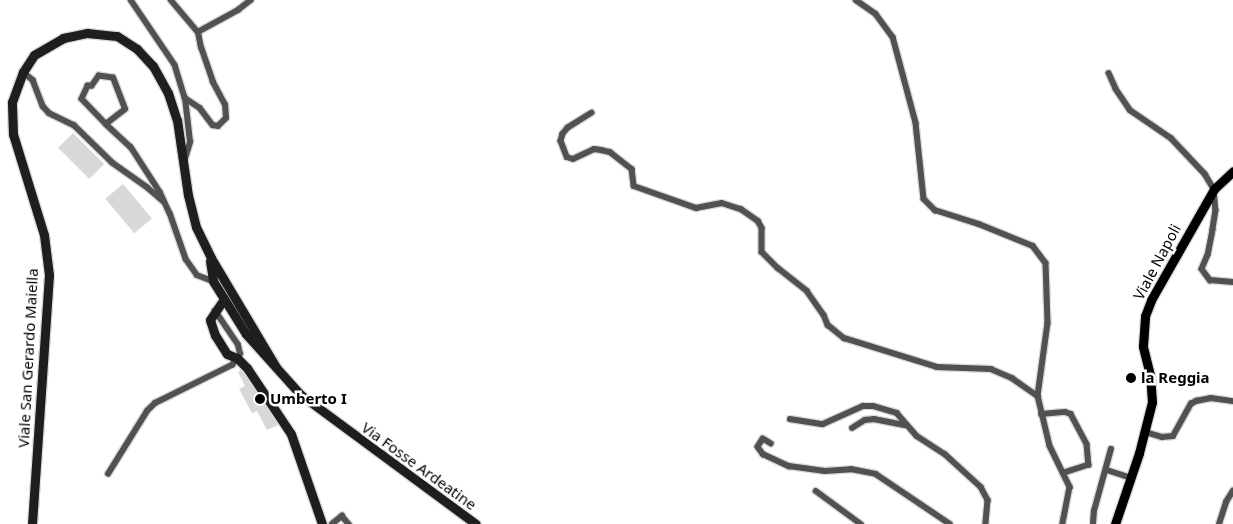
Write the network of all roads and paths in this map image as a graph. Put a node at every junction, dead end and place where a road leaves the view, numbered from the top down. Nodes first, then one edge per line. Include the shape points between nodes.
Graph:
1 (131, 0) edge
2 (171, 0) edge
3 (250, 0) edge
4 (856, 0) edge
5 (198, 32) junction
6 (23, 72) junction
7 (1109, 73) dead end
8 (185, 98) junction
9 (592, 113) dead end
10 (106, 124) junction
11 (183, 165) junction
12 (1233, 171) edge
13 (1214, 189) junction
14 (165, 203) junction
15 (210, 258) junction
16 (213, 281) junction
17 (1233, 282) edge
18 (224, 299) junction
19 (214, 310) junction
20 (237, 358) junction
21 (276, 367) junction
22 (1038, 396) junction
23 (1233, 401) edge
24 (1041, 414) junction
25 (790, 419) dead end
26 (905, 425) junction
27 (852, 428) dead end
28 (1145, 432) junction
29 (771, 444) dead end
30 (1111, 449) dead end
31 (1107, 470) junction
32 (1064, 473) junction
33 (108, 474) dead end
34 (1131, 478) junction
35 (816, 491) dead end
36 (1233, 491) edge
37 (32, 524) edge
38 (322, 524) edge
39 (332, 524) edge
40 (349, 524) edge
41 (476, 524) edge
42 (861, 524) edge
43 (950, 524) edge
44 (986, 524) edge
45 (1063, 524) edge
46 (1093, 524) edge
47 (1115, 524) edge
48 (1219, 524) edge

1 - 8 street via 175,65
2 - 5 street
3 - 5 street
4 - 22 street via 876,14 893,37 916,123 924,199 934,210 1033,246 1046,264 1048,323
5 - 8 street via 213,82 225,104 226,118 218,126 213,124 200,108
6 - 11 main road, Viale San Gerardo Maiella via 34,55 62,38 87,33 117,36 137,49 153,66 168,93 177,120
6 - 14 street via 33,80 49,113 74,125 113,163
6 - 37 main road, Viale San Gerardo Maiella via 12,102 13,134 44,235 49,275
7 - 13 street via 1130,110 1171,138 1205,174
8 - 11 street via 190,142
9 - 22 street via 563,134 561,141 567,157 573,159 594,149 601,150 632,169 634,186 696,208 722,203 741,209 758,221 762,228 762,252 807,291 828,325 844,338 937,366 991,369 1012,378
10 - 10 street via 82,99 88,86 92,86 99,76 113,78 125,109
10 - 14 street via 131,147
11 - 15 main road, Viale San Gerardo Maiella via 196,227
12 - 13 main road, Viale Napoli
13 - 17 street via 1215,220 1202,270 1210,280
13 - 28 main road, Viale Napoli via 1145,316 1143,346 1152,402
14 - 16 street via 186,259 197,275
15 - 16 main road, Viale San Gerardo Maiella
15 - 21 main road
16 - 18 main road, Via Fosse Ardeatine
18 - 19 main road
18 - 21 main road, Via Fosse Ardeatine via 246,334
19 - 20 street via 238,345 240,354
19 - 20 main road via 210,320 215,335 227,354
20 - 33 street via 232,365 155,403
20 - 38 main road via 290,434
21 - 41 main road, Via Fosse Ardeatine via 301,395
22 - 24 street
23 - 28 street via 1196,400 1173,436 1162,437
24 - 32 street via 1050,446
24 - 32 street via 1071,414 1088,444 1089,465
25 - 26 street via 823,424 852,410 873,406 897,414
26 - 27 street via 874,419
26 - 44 street via 945,454 981,487 988,500
28 - 34 main road, Viale Napoli
29 - 43 street via 763,439 758,448 763,454 789,466 825,471 851,469 876,474
30 - 31 street
31 - 34 street
31 - 46 street
32 - 45 street via 1070,496
34 - 47 main road, Viale Napoli
35 - 42 street
36 - 48 street
39 - 40 street via 342,516

